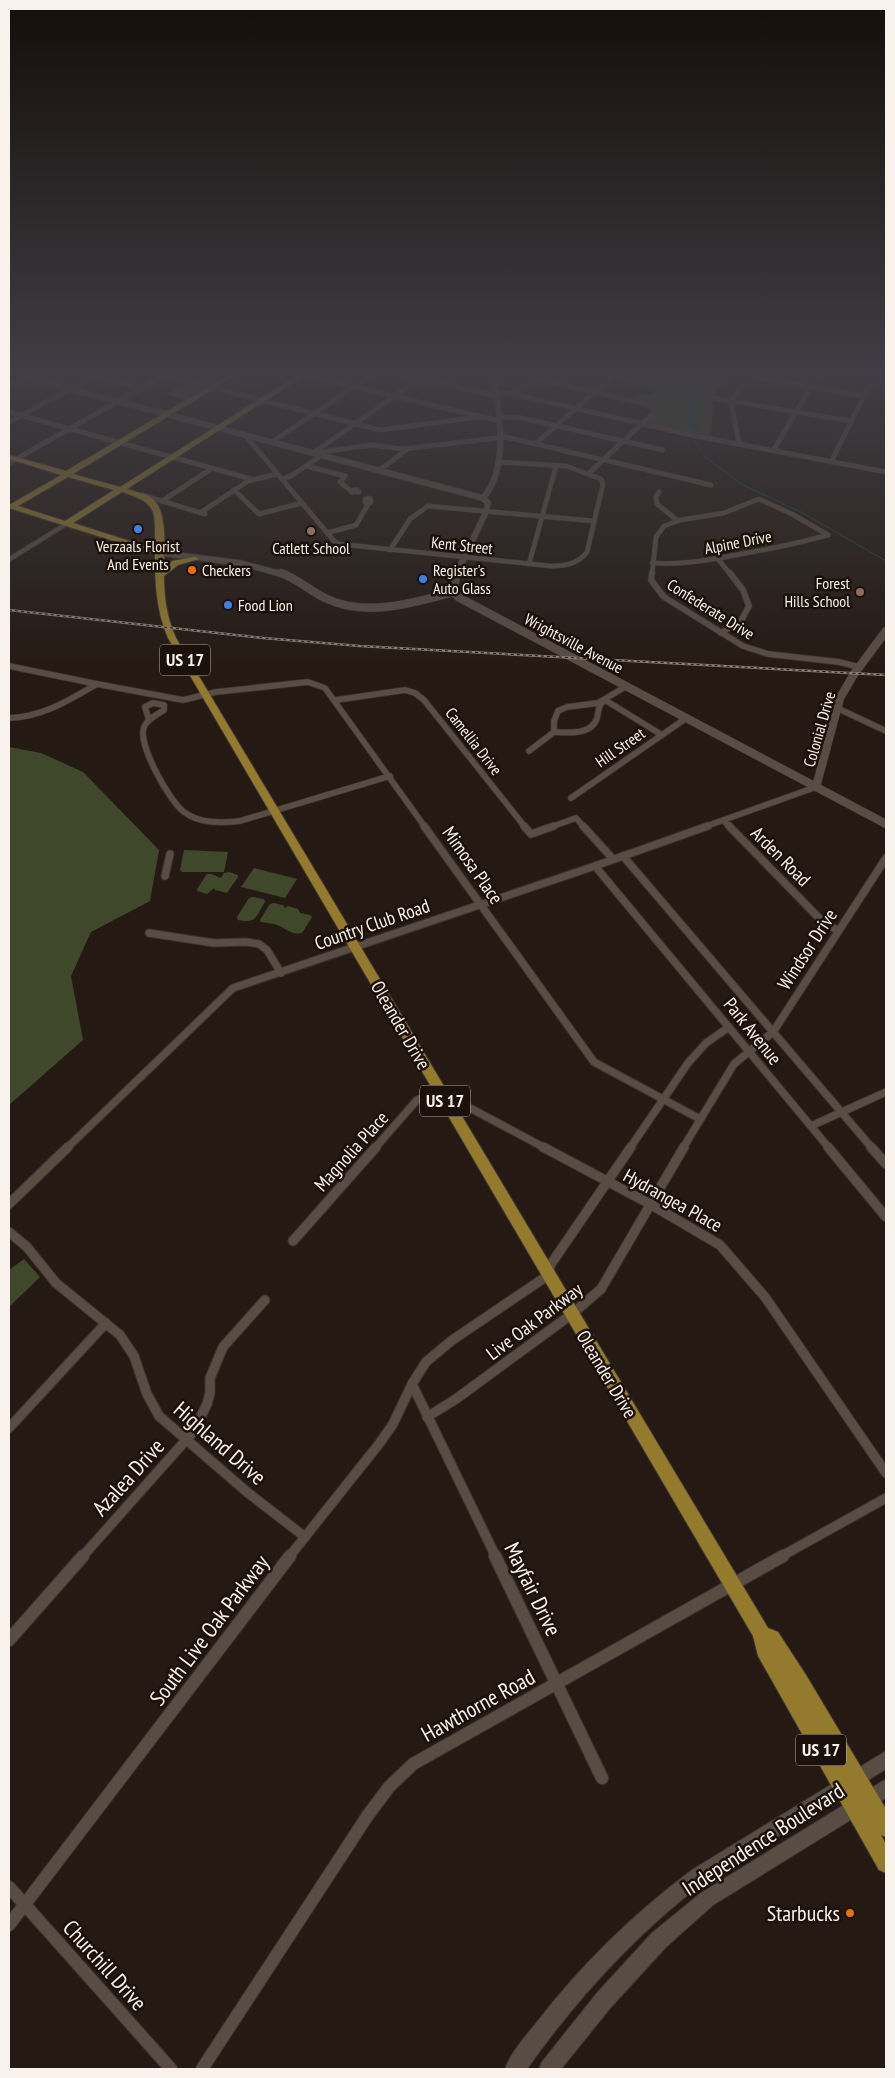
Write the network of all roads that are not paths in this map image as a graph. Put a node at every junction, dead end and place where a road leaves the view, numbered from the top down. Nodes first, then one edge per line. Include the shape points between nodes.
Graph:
1 (64, 473) edge
2 (148, 473) edge
3 (205, 473) edge
4 (225, 473) edge
5 (296, 473) edge
6 (333, 473) edge
7 (391, 473) edge
8 (496, 473) edge
9 (554, 473) edge
10 (590, 473) edge
11 (659, 473) edge
12 (68, 474) junction
13 (277, 474) joint
14 (282, 479) junction
15 (250, 480) junction
16 (711, 485) dead end
17 (121, 490) junction
18 (234, 490) junction
19 (352, 492) dead end
20 (659, 492) dead end
21 (139, 495) junction
22 (483, 498) junction
23 (162, 501) junction
24 (302, 503) junction
25 (370, 503) dead end
26 (177, 505) junction
27 (10, 507) edge
28 (155, 507) junction
29 (486, 512) junction
30 (542, 517) junction
31 (678, 520) junction
32 (594, 521) junction
33 (66, 524) junction
34 (327, 533) junction
35 (828, 535) joint
36 (159, 539) junction
37 (132, 545) junction
38 (390, 550) junction
39 (160, 551) junction
40 (464, 557) junction
41 (195, 559) junction
42 (718, 559) junction
43 (9, 560) edge
44 (652, 563) junction
45 (529, 564) junction
46 (159, 573) junction
47 (454, 592) junction
48 (886, 630) edge
49 (721, 633) junction
50 (9, 666) edge
51 (859, 667) junction
52 (97, 684) junction
53 (625, 687) junction
54 (206, 695) junction
55 (336, 700) junction
56 (605, 700) junction
57 (837, 708) junction
58 (9, 718) edge
59 (685, 719) junction
60 (149, 720) dead end
61 (886, 731) edge
62 (554, 732) junction
63 (662, 735) junction
64 (529, 751) dead end
65 (390, 776) junction
66 (816, 787) junction
67 (571, 798) dead end
68 (274, 811) junction
69 (724, 821) junction
70 (886, 824) edge
71 (170, 854) dead end
72 (623, 856) junction
73 (886, 858) edge
74 (613, 859) junction
75 (595, 866) junction
76 (166, 876) dead end
77 (481, 904) junction
78 (838, 931) junction
79 (149, 933) dead end
80 (355, 946) junction
81 (281, 973) junction
82 (728, 1027) junction
83 (773, 1032) junction
84 (748, 1052) junction
85 (440, 1092) junction
86 (886, 1092) edge
87 (662, 1100) junction
88 (842, 1113) junction
89 (700, 1119) junction
90 (810, 1126) junction
91 (886, 1164) edge
92 (608, 1182) junction
93 (9, 1204) edge
94 (650, 1204) junction
95 (886, 1218) edge
96 (9, 1232) edge
97 (293, 1241) dead end
98 (548, 1273) junction
99 (265, 1300) dead end
100 (572, 1314) junction
101 (106, 1323) junction
102 (412, 1384) junction
103 (427, 1417) junction
104 (9, 1428) edge
105 (186, 1440) junction
106 (886, 1473) edge
107 (886, 1498) edge
108 (305, 1537) junction
109 (733, 1584) junction
110 (9, 1640) edge
111 (557, 1683) junction
112 (886, 1759) edge
113 (602, 1778) dead end
114 (850, 1782) junction
115 (886, 1788) edge
116 (862, 1803) junction
117 (886, 1827) edge
118 (886, 1862) edge
119 (9, 1886) edge
120 (24, 1905) junction
121 (9, 1925) edge
122 (171, 2069) edge
123 (202, 2069) edge
124 (515, 2069) edge
125 (549, 2069) edge

1 - 12 main road
2 - 17 main road
3 - 23 street
4 - 15 street
5 - 14 street
6 - 19 street via 345,476 340,482
7 - 22 street
8 - 22 street via 492,490
9 - 30 street
10 - 32 street via 603,482
11 - 16 street
12 - 17 main road
12 - 27 main road
13 - 14 street
13 - 15 street
14 - 24 street
15 - 18 street
17 - 21 main road
17 - 33 main road
18 - 24 street via 258,514
18 - 26 street via 202,514
20 - 31 street via 657,504
21 - 23 street
21 - 28 main road
22 - 29 street via 488,503
23 - 26 street
24 - 34 street
25 - 34 street via 356,525
26 - 28 street
27 - 33 main road
28 - 36 main road, Oleander Drive / US 17
29 - 30 street
29 - 38 street via 428,506 403,528
29 - 40 street
30 - 32 street
30 - 45 street
31 - 35 street, Confederate Drive via 724,513 759,499
31 - 44 street, Confederate Drive via 658,531
32 - 45 street, Kent Street via 586,554 574,563 556,566
33 - 37 main road
33 - 43 main road
34 - 38 street, Kent Street via 336,543 347,546
35 - 42 street, Alpine Drive
36 - 37 main road via 150,545
36 - 39 main road, Oleander Drive / US 17
37 - 39 main road
37 - 46 main road via 146,554
38 - 40 street, Kent Street
39 - 41 street
39 - 46 main road, Oleander Drive / US 17
40 - 45 street, Kent Street
40 - 47 street via 454,580
41 - 46 main road via 175,563
41 - 47 street via 268,569 296,580 328,600 361,608 394,606
42 - 44 street, Alpine Drive via 680,564
42 - 49 street via 743,590 748,606 741,621
44 - 49 street, Confederate Drive via 651,580 660,593
46 - 54 main road, Oleander Drive / US 17 via 162,608 169,632
47 - 53 street, Wrightsville Avenue via 471,606
48 - 51 street, Colonial Drive
49 - 51 street, Confederate Drive via 743,646 762,652
50 - 52 street, Mimosa Place
51 - 57 street, Colonial Drive
52 - 54 street, Mimosa Place via 176,700
52 - 58 street via 43,713
53 - 56 street
53 - 59 street, Wrightsville Avenue
54 - 55 street, Mimosa Place via 308,682 325,688
54 - 68 main road, Oleander Drive / US 17
55 - 65 street, Mimosa Place
55 - 74 street, Camellia Drive via 402,690 415,693 424,700 531,834 576,818
56 - 62 street via 600,704 596,722 591,727
56 - 62 street via 558,711
56 - 63 street
57 - 61 street
57 - 66 street, Colonial Drive
59 - 63 street, Hill Street
59 - 66 street, Wrightsville Avenue
60 - 68 street via 144,730 144,742 181,810 199,819 222,823
62 - 64 street
63 - 67 street, Hill Street
65 - 68 street
65 - 77 street, Mimosa Place
66 - 69 street, Country Club Road
66 - 70 street, Wrightsville Avenue
68 - 80 main road, Oleander Drive / US 17
69 - 72 street, Country Club Road
69 - 78 street, Arden Road via 820,919
71 - 76 street
72 - 74 street, Country Club Road
72 - 83 street, Park Avenue
73 - 78 street, Windsor Drive
74 - 75 street, Country Club Road
75 - 77 street, Country Club Road
75 - 82 street, Park Avenue
77 - 80 street, Country Club Road
77 - 87 street, Mimosa Place via 594,1062
78 - 83 street, Windsor Drive
79 - 81 street via 214,943 259,944 268,950
80 - 81 street, Country Club Road
80 - 85 main road, Oleander Drive / US 17
81 - 93 street, Country Club Road via 236,987 224,995
82 - 84 street, Park Avenue
82 - 87 street, Live Oak Parkway via 693,1057
83 - 84 street, Windsor Drive
83 - 88 street, Park Avenue
84 - 89 street, Live Oak Parkway via 734,1064
84 - 90 street, Park Avenue
85 - 92 street, Hydrangea Place
85 - 97 street, Magnolia Place via 417,1100
85 - 98 main road, Oleander Drive / US 17
86 - 88 street
87 - 89 street, Mimosa Place
87 - 92 street, Live Oak Parkway
88 - 90 street
88 - 91 street, Park Avenue
89 - 94 street, Live Oak Parkway
90 - 95 street, Park Avenue
92 - 94 street, Hydrangea Place
92 - 98 street, Live Oak Parkway
94 - 100 street, Live Oak Parkway via 601,1289
94 - 106 street, Hydrangea Place via 720,1245 734,1260 764,1297
96 - 101 street, Highland Drive via 56,1283
98 - 100 main road, Oleander Drive / US 17
98 - 102 street, Live Oak Parkway via 537,1284 431,1357
99 - 105 street, Azalea Drive via 222,1347 210,1378 207,1404 199,1424
100 - 103 street, Live Oak Parkway
100 - 109 main road, Oleander Drive / US 17
101 - 104 street
101 - 105 street, Highland Drive via 131,1351 155,1410
102 - 103 street
102 - 108 street, South Live Oak Parkway via 392,1424
103 - 111 street, Mayfair Drive
105 - 108 street, Highland Drive
105 - 110 street, Azalea Drive
107 - 109 street, Hawthorne Road
108 - 120 street, South Live Oak Parkway
109 - 111 street, Hawthorne Road
109 - 114 main road, Oleander Drive / US 17 via 762,1634 764,1650
111 - 113 street, Mayfair Drive
111 - 123 street, Hawthorne Road via 413,1764 392,1783
112 - 114 main road, Independence Boulevard
114 - 116 main road, Oleander Drive / US 17
114 - 124 main road, Independence Boulevard via 672,1894 585,1978
115 - 116 main road, Independence Boulevard
116 - 117 main road, Oleander Drive / US 17
116 - 118 main road, Oleander Drive / US 17
116 - 125 main road, Independence Boulevard via 707,1899 659,1940 604,2000
119 - 120 street, Churchill Drive
120 - 121 street, South Live Oak Parkway
120 - 122 street, Churchill Drive

